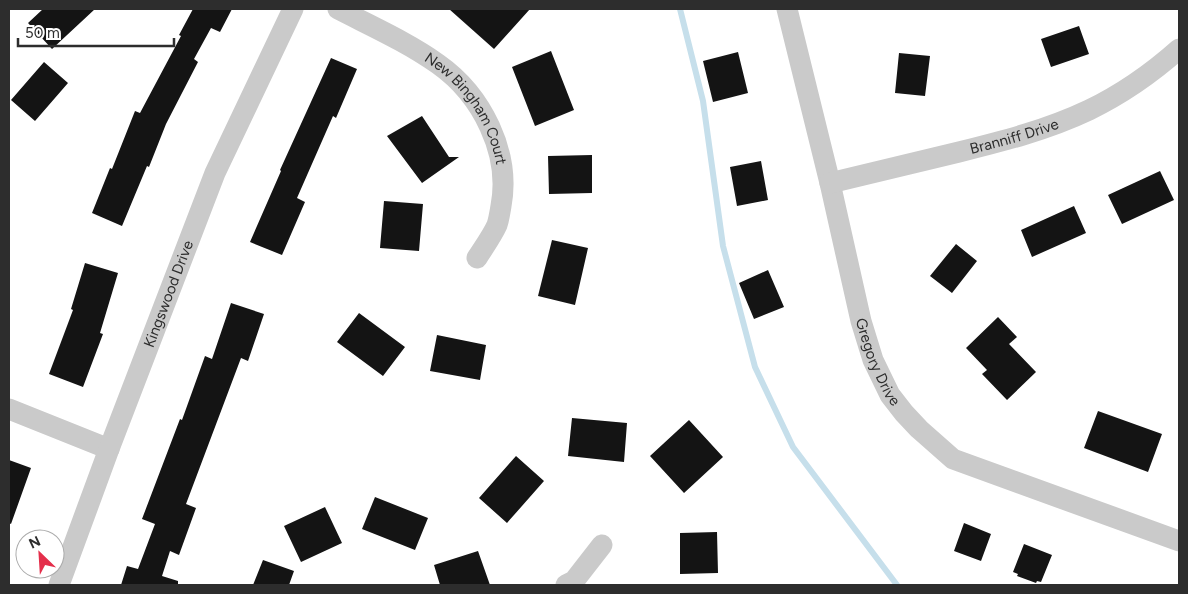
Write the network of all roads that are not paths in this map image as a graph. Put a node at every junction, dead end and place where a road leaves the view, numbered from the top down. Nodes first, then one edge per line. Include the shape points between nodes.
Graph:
1 (293, 9) edge
2 (338, 9) edge
3 (786, 9) edge
4 (1179, 49) edge
5 (830, 183) junction
6 (477, 258) dead end
7 (9, 409) edge
8 (109, 449) junction
9 (1179, 541) edge
10 (602, 545) dead end
11 (59, 585) edge
12 (566, 585) edge

1 - 8 street, Kingswood Drive via 215,173
2 - 6 street, New Bingham Court via 438,64 452,75 483,114 495,136 504,190 497,224
3 - 5 street, Gregory Drive
4 - 5 street, Branniff Drive via 1130,88 1066,120 1033,132
5 - 9 street, Gregory Drive via 873,360 890,395 919,429 952,459
7 - 8 street
8 - 11 street, Kingswood Drive
10 - 12 street via 574,580

